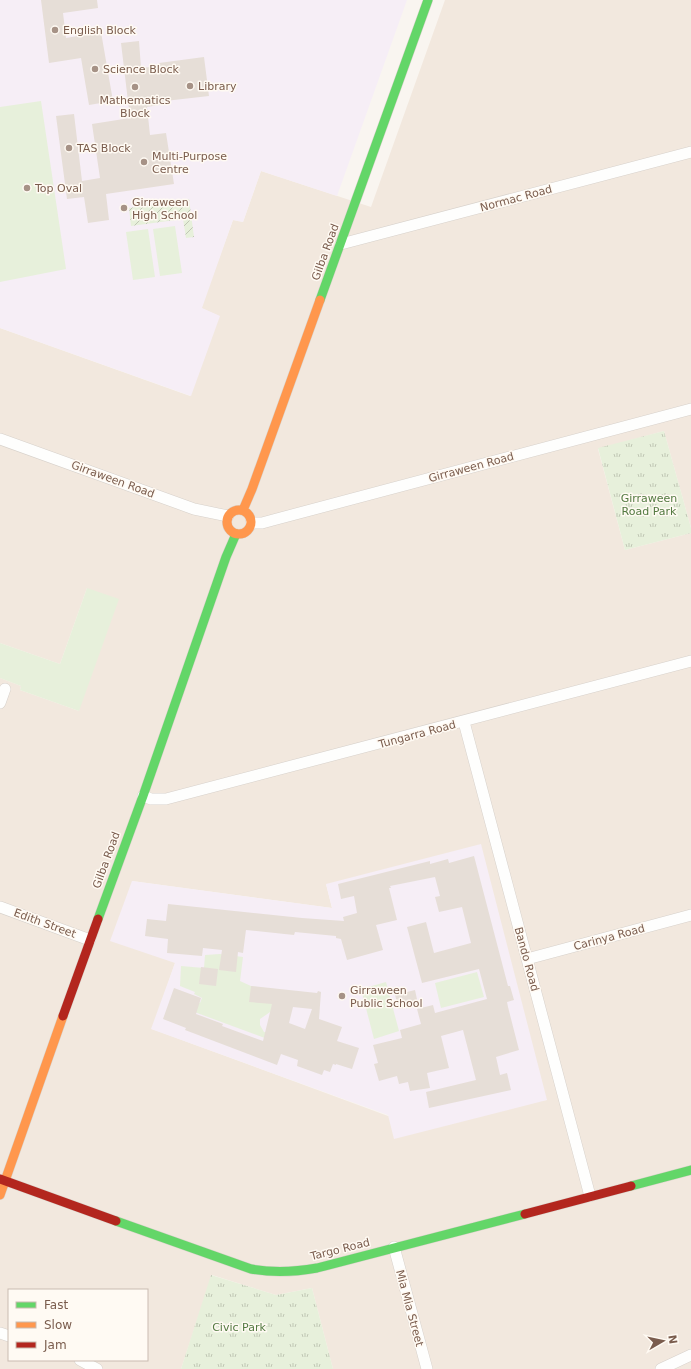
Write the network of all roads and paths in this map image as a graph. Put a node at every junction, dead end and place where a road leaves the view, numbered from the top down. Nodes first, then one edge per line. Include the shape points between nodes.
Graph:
1 (428, 0) edge
2 (691, 152) edge
3 (341, 244) junction
4 (691, 408) edge
5 (0, 439) edge
6 (243, 510) junction
7 (228, 516) junction
8 (251, 523) junction
9 (236, 534) junction
10 (691, 662) edge
11 (5, 689) dead end
12 (0, 703) edge
13 (464, 722) junction
14 (143, 796) junction
15 (0, 907) edge
16 (691, 915) edge
17 (90, 940) junction
18 (527, 959) junction
19 (691, 1170) edge
20 (2, 1180) edge
21 (0, 1195) edge
22 (590, 1196) junction
23 (394, 1247) junction
24 (691, 1356) edge
25 (82, 1361) edge
26 (98, 1369) edge
27 (427, 1369) edge
28 (661, 1369) edge

1 - 3 street, Gilba Road
2 - 3 street, Normac Road
3 - 6 street, Gilba Road
4 - 8 street, Girraween Road via 273,520
5 - 7 street, Girraween Road via 194,508
6 - 7 street via 233,511
6 - 8 street via 249,515
7 - 9 street via 226,524
8 - 9 street via 246,532
9 - 14 street, Gilba Road
10 - 13 street, Tungarra Road
11 - 12 street
13 - 14 street, Tungarra Road via 166,799
13 - 18 street, Bando Road
14 - 17 street, Gilba Road
15 - 17 street, Edith Street
16 - 18 street, Carinya Road
17 - 20 street, Gilba Road
18 - 22 street, Bando Road
19 - 22 street, Targo Road
20 - 21 street, Gilba Road
20 - 23 street, Targo Road via 260,1271 285,1273 317,1268
22 - 23 street, Targo Road
23 - 27 street, Mia Mia Street
24 - 28 street
25 - 26 street

